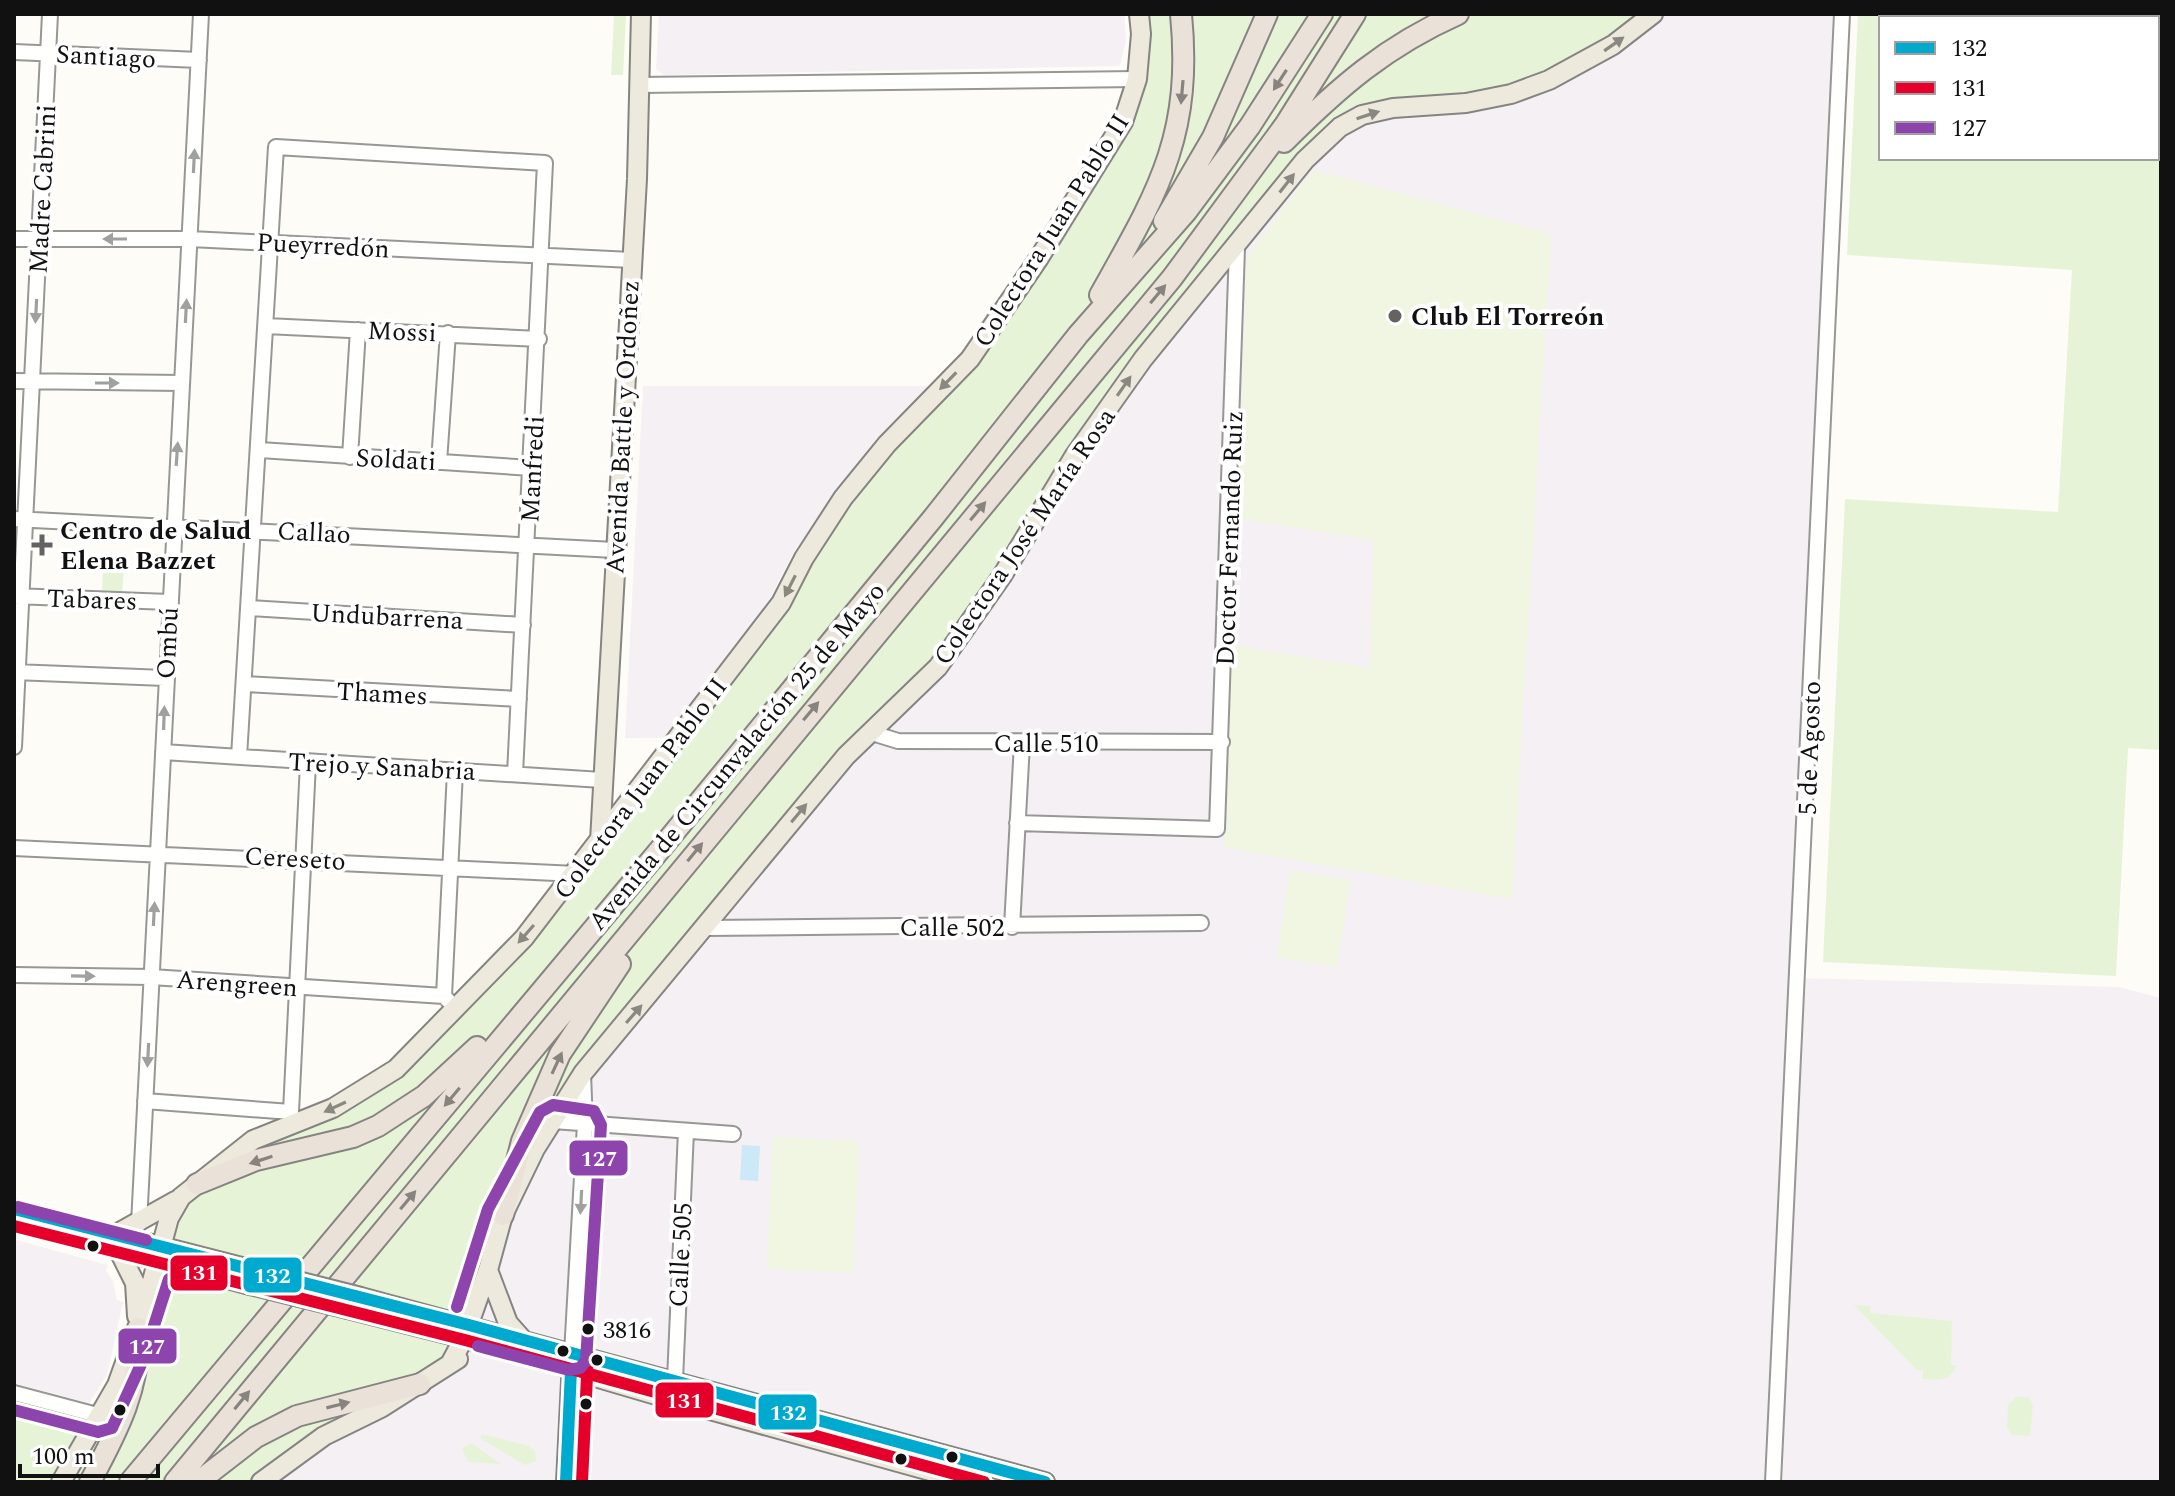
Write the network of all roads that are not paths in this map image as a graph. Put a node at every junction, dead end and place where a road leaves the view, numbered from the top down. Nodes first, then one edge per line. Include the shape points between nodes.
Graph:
1 (50, 14) edge
2 (201, 14) edge
3 (641, 14) edge
4 (1139, 14) edge
5 (1181, 14) edge
6 (1267, 14) edge
7 (1322, 14) edge
8 (1355, 14) edge
9 (1458, 14) edge
10 (1653, 14) edge
11 (1842, 14) edge
12 (14, 52) edge
13 (48, 53) junction
14 (199, 60) junction
15 (1137, 79) junction
16 (638, 85) junction
17 (1243, 186) junction
18 (14, 239) edge
19 (190, 239) junction
20 (39, 240) junction
21 (271, 243) junction
22 (1237, 248) junction
23 (542, 257) junction
24 (1142, 259) junction
25 (632, 260) junction
26 (266, 326) junction
27 (358, 330) junction
28 (448, 333) junction
29 (1078, 335) junction
30 (539, 339) junction
31 (14, 381) edge
32 (32, 382) junction
33 (182, 383) junction
34 (260, 450) junction
35 (350, 457) junction
36 (439, 462) junction
37 (532, 468) junction
38 (20, 519) edge
39 (173, 524) junction
40 (254, 529) junction
41 (528, 544) junction
42 (615, 550) junction
43 (18, 596) edge
44 (169, 602) junction
45 (250, 608) junction
46 (523, 625) junction
47 (16, 672) edge
48 (165, 678) junction
49 (245, 684) junction
50 (519, 699) junction
51 (872, 733) junction
52 (1222, 742) junction
53 (1022, 743) junction
54 (14, 747) edge
55 (163, 752) junction
56 (239, 757) junction
57 (308, 763) junction
58 (455, 771) junction
59 (515, 774) junction
60 (602, 780) junction
61 (1017, 823) junction
62 (600, 841) junction
63 (14, 848) edge
64 (158, 852) junction
65 (304, 858) junction
66 (451, 865) junction
67 (576, 874) junction
68 (647, 912) junction
69 (1201, 923) dead end
70 (1012, 927) junction
71 (704, 928) junction
72 (574, 952) junction
73 (14, 975) edge
74 (151, 977) junction
75 (297, 987) junction
76 (449, 1002) junction
77 (583, 1073) junction
78 (145, 1101) junction
79 (295, 1117) junction
80 (553, 1121) junction
81 (585, 1124) junction
82 (686, 1131) junction
83 (733, 1134) dead end
84 (197, 1184) junction
85 (181, 1197) junction
86 (14, 1209) edge
87 (503, 1215) junction
88 (14, 1222) edge
89 (139, 1224) junction
90 (117, 1242) junction
91 (160, 1254) junction
92 (488, 1270) junction
93 (138, 1328) junction
94 (466, 1332) junction
95 (524, 1341) junction
96 (494, 1346) junction
97 (572, 1362) junction
98 (450, 1364) junction
99 (675, 1380) junction
100 (420, 1384) junction
101 (14, 1393) edge
102 (101, 1416) junction
103 (61, 1482) edge
104 (90, 1482) edge
105 (130, 1482) edge
106 (175, 1482) edge
107 (198, 1482) edge
108 (261, 1482) edge
109 (566, 1482) edge
110 (970, 1482) edge
111 (1045, 1482) edge
112 (1773, 1482) edge

1 - 13 street, Madre Cabrini
2 - 14 street, Ombú
3 - 16 main road, Avenida Battle y Ordoñez
4 - 15 main road, Colectora Juan Pablo II
5 -> 29 highway via 1185,56 1171,155 1151,205
6 - 24 highway via 1213,137
7 -> 24 highway, Avenida de Circunvalación 25 de Mayo via 1218,170
8 - 17 highway, Avenida de Circunvalación 25 de Mayo
9 - 17 highway via 1387,50 1346,82
22 -> 10 main road, Colectora José María Rosa via 1305,160 1340,127 1393,108 1511,94 1613,45
11 - 112 street, 5 de Agosto
12 - 13 street, Santiago
13 - 14 street, Santiago
13 - 20 street, Madre Cabrini
19 -> 14 street, Ombú
15 - 16 street
15 -> 62 main road, Colectora Juan Pablo II via 1123,122 970,359 843,498 781,603
16 - 25 main road, Avenida Battle y Ordoñez
68 -> 17 highway, Avenida de Circunvalación 25 de Mayo
18 - 20 street, Pueyrredón
19 -> 20 street, Pueyrredón
19 - 21 street, Pueyrredón
33 -> 19 street, Ombú
20 -> 32 street, Madre Cabrini
21 - 23 street, Pueyrredón
21 - 23 street, Manfredi via 276,147 545,163
21 - 26 street
51 -> 22 main road, Colectora José María Rosa via 938,667 1143,359
22 - 52 street, Doctor Fernando Ruiz
23 - 25 street, Pueyrredón
23 - 30 street, Manfredi
24 - 29 highway, Avenida de Circunvalación 25 de Mayo
25 - 42 main road, Avenida Battle y Ordoñez
26 - 27 street, Mossi
26 - 34 street
27 - 28 street, Mossi
27 - 35 street
28 - 30 street, Mossi
28 - 36 street
29 - 72 highway, Avenida de Circunvalación 25 de Mayo
30 - 37 street, Manfredi
31 - 32 street
32 -> 33 street
32 - 38 street, Madre Cabrini
39 -> 33 street, Ombú
34 - 35 street, Soldati
34 - 40 street
35 - 36 street, Soldati
36 - 37 street, Soldati
37 - 41 street, Manfredi
38 - 39 street, Callao
38 - 43 street, Madre Cabrini
39 - 40 street, Callao
39 - 44 street, Ombú
40 - 41 street, Callao
40 - 45 street
41 - 42 street, Callao
41 - 46 street, Manfredi
42 - 60 main road, Avenida Battle y Ordoñez
43 - 44 street, Tabares
43 - 47 street, Madre Cabrini
44 - 48 street, Ombú
45 - 46 street, Undubarrena
45 - 49 street
46 - 50 street, Manfredi
47 - 48 street
47 - 54 street, Madre Cabrini
55 -> 48 street, Ombú
49 - 50 street, Thames
49 - 56 street
50 - 59 street, Manfredi
51 - 53 street, Calle 510 via 898,741
71 -> 51 main road, Colectora José María Rosa via 846,756
52 - 53 street, Calle 510
52 - 61 street, Doctor Fernando Ruiz via 1217,829
53 - 61 street
55 - 56 street, Trejo y Sanabria
55 - 64 street, Ombú
56 - 57 street, Trejo y Sanabria
57 - 58 street, Trejo y Sanabria
57 - 65 street
58 - 59 street, Trejo y Sanabria
58 - 66 street
59 - 60 street, Trejo y Sanabria
60 - 62 main road, Avenida Battle y Ordoñez
61 - 70 street
62 - 67 main road, Colectora Juan Pablo II
63 - 64 street, Cereseto
64 - 65 street, Cereseto
74 -> 64 street, Ombú
65 - 66 street, Cereseto
65 - 75 street
66 - 67 street, Cereseto
66 - 76 street
67 -> 76 main road, Colectora Juan Pablo II via 524,938
87 -> 68 highway via 522,1141 560,1054 624,959
106 -> 68 highway, Avenida de Circunvalación 25 de Mayo
69 - 70 street, Calle 502
70 - 71 street, Calle 502
77 -> 71 main road, Colectora José María Rosa
72 -> 84 highway via 458,1068 391,1118 353,1137 256,1160
72 -> 105 highway, Avenida de Circunvalación 25 de Mayo
73 -> 74 street, Arengreen
74 - 75 street, Arengreen
74 -> 78 street, Ombú
75 - 76 street, Arengreen
75 - 79 street
76 -> 79 main road, Colectora Juan Pablo II via 396,1069 362,1093
77 - 80 main road, Colectora José María Rosa
77 - 81 street
78 - 79 street
78 - 89 street, Ombú
79 - 84 main road, Colectora Juan Pablo II via 253,1140
80 - 81 street
80 - 87 main road, Colectora José María Rosa
81 - 82 street
81 -> 97 street
82 - 83 street
82 - 99 street, Calle 505
84 - 85 main road, Colectora Juan Pablo II
85 - 89 main road
85 - 91 main road, Colectora Juan Pablo II via 169,1218
86 - 90 main road
87 - 92 main road, Colectora José María Rosa
88 - 90 main road
89 - 90 main road
90 - 91 main road
90 - 93 main road via 135,1283
91 - 93 main road, Colectora Juan Pablo II
91 - 94 main road, bridge
92 - 94 main road, Colectora José María Rosa
92 - 95 main road via 508,1323
93 - 102 main road, Colectora Juan Pablo II
93 - 104 highway via 140,1355 127,1408
94 - 95 main road
94 - 96 main road
94 - 98 main road, Colectora José María Rosa
95 - 97 main road
96 - 97 main road
96 - 98 main road
97 - 99 main road
97 - 109 main road
97 - 110 main road
98 - 100 main road, Colectora José María Rosa
99 - 111 main road
107 -> 100 highway via 256,1437 297,1416
100 - 108 main road, Colectora José María Rosa via 324,1436
101 - 102 street
102 - 103 main road, Colectora Juan Pablo II

